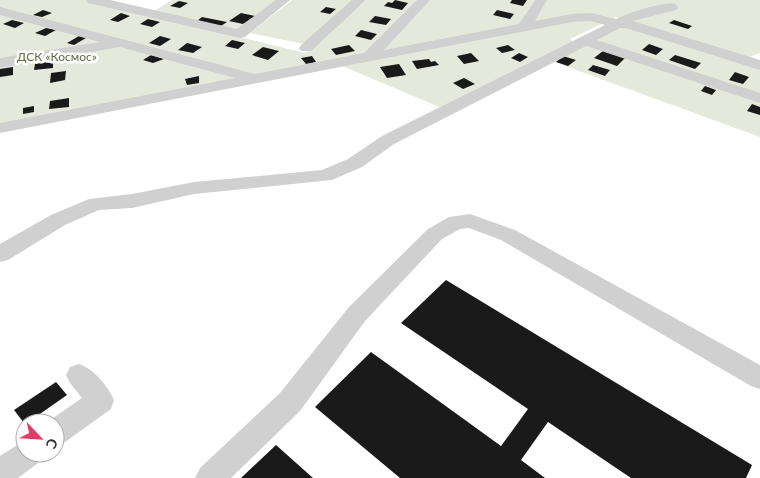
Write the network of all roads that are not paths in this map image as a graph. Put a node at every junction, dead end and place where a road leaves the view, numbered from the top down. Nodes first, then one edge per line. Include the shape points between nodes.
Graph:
1 (93, 0) edge
2 (284, 0) edge
3 (360, 0) edge
4 (424, 0) edge
5 (541, 0) edge
6 (158, 4) dead end
7 (671, 8) dead end
8 (0, 11) edge
9 (144, 12) junction
10 (619, 24) junction
11 (525, 26) junction
12 (586, 40) junction
13 (120, 43) junction
14 (306, 48) dead end
15 (370, 56) junction
16 (755, 61) edge
17 (0, 63) edge
18 (253, 78) junction
19 (760, 98) edge
20 (0, 128) edge
21 (0, 254) edge
22 (79, 375) dead end
23 (760, 378) edge
24 (65, 426) edge
25 (15, 463) edge
26 (0, 474) edge
27 (210, 478) edge

1 - 9 street
2 - 9 street via 240,34
3 - 14 street
4 - 15 street
5 - 11 street
6 - 9 street
7 - 10 street via 638,15
8 - 13 street
10 - 11 street via 592,17
10 - 12 street
10 - 16 street
11 - 15 street
12 - 19 street
12 - 21 street via 388,140 338,172 310,178 194,188 132,201 96,204 65,216
13 - 17 street
13 - 18 street
15 - 18 street
18 - 20 street
22 - 24 street via 101,400
23 - 27 street via 508,235 470,221 456,222 435,234 357,314 290,402
25 - 26 street

